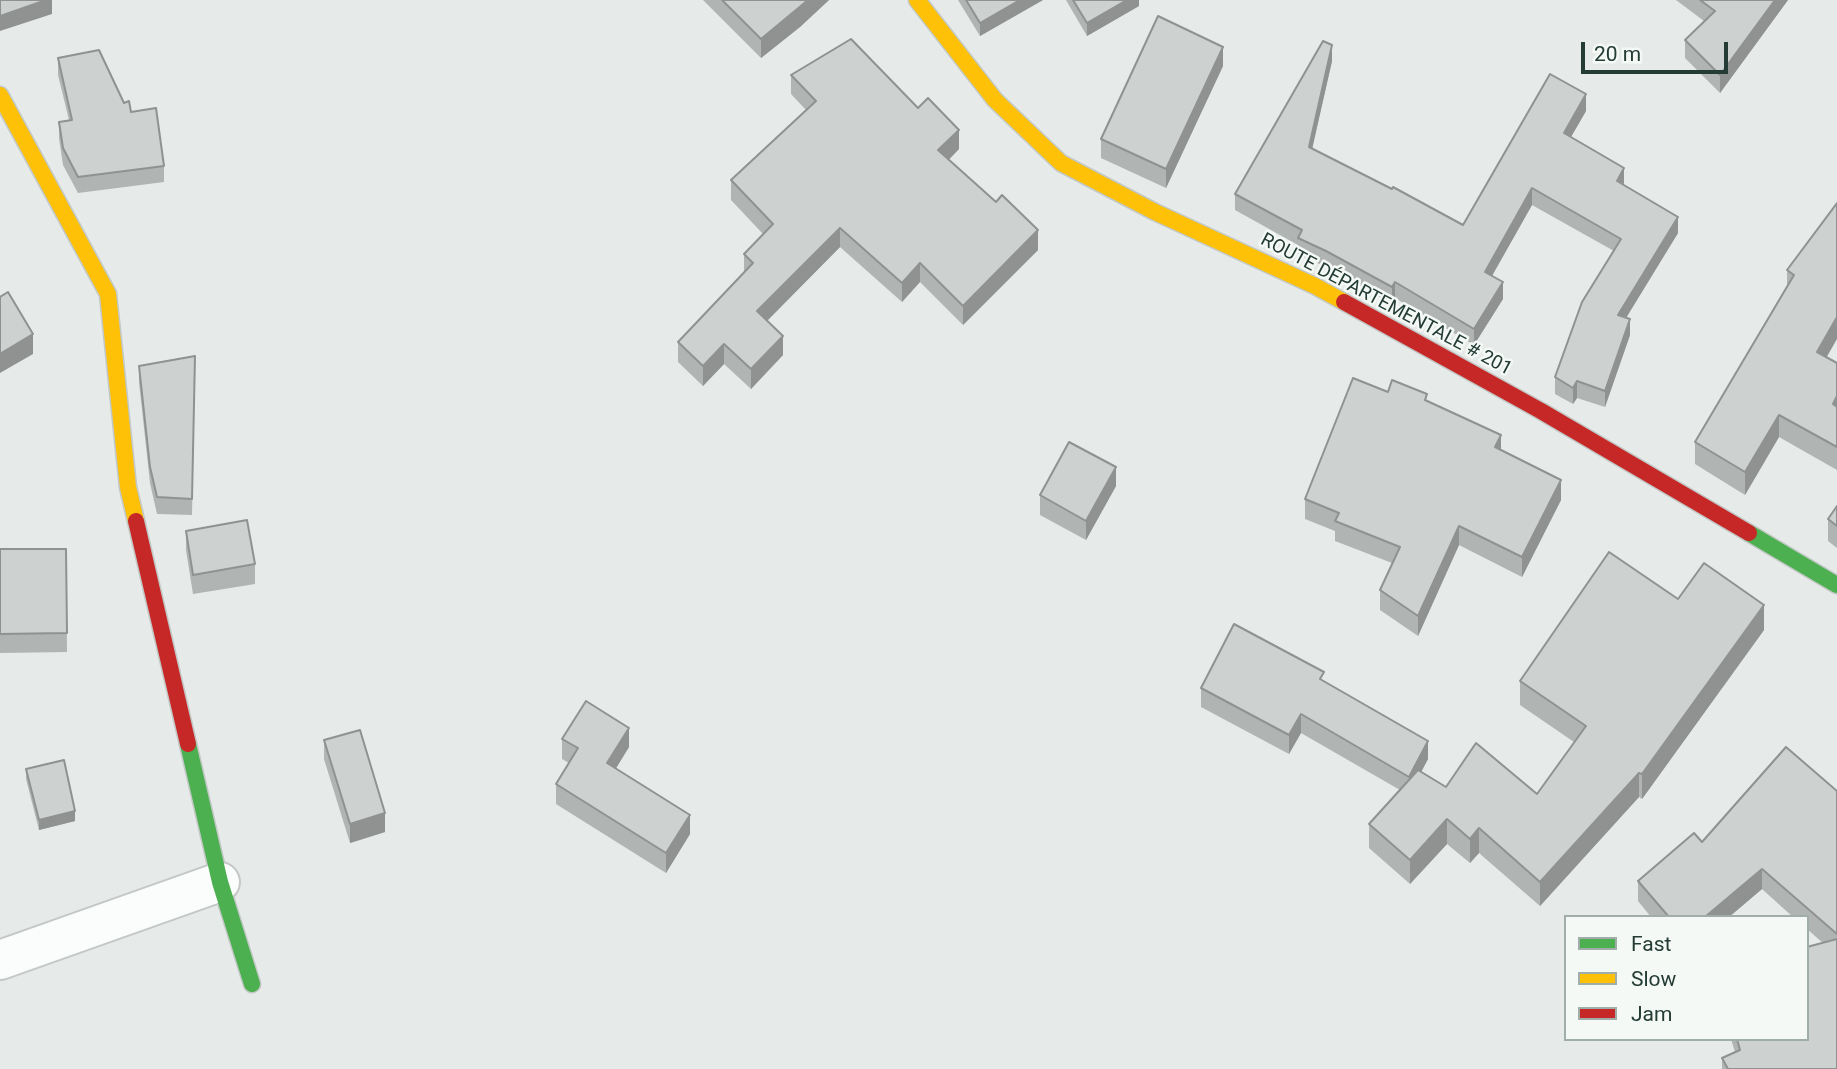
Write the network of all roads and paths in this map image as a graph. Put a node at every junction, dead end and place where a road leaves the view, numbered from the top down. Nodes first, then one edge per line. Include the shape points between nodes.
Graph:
1 (917, 0) edge
2 (0, 95) edge
3 (1837, 585) edge
4 (220, 882) junction
5 (0, 960) edge
6 (252, 984) dead end

1 - 3 main road, ROUTE DÉPARTEMENTALE # 201 via 995,100 1061,163 1315,286 1541,411
2 - 4 main road via 108,294 128,487
4 - 5 street
4 - 6 main road

